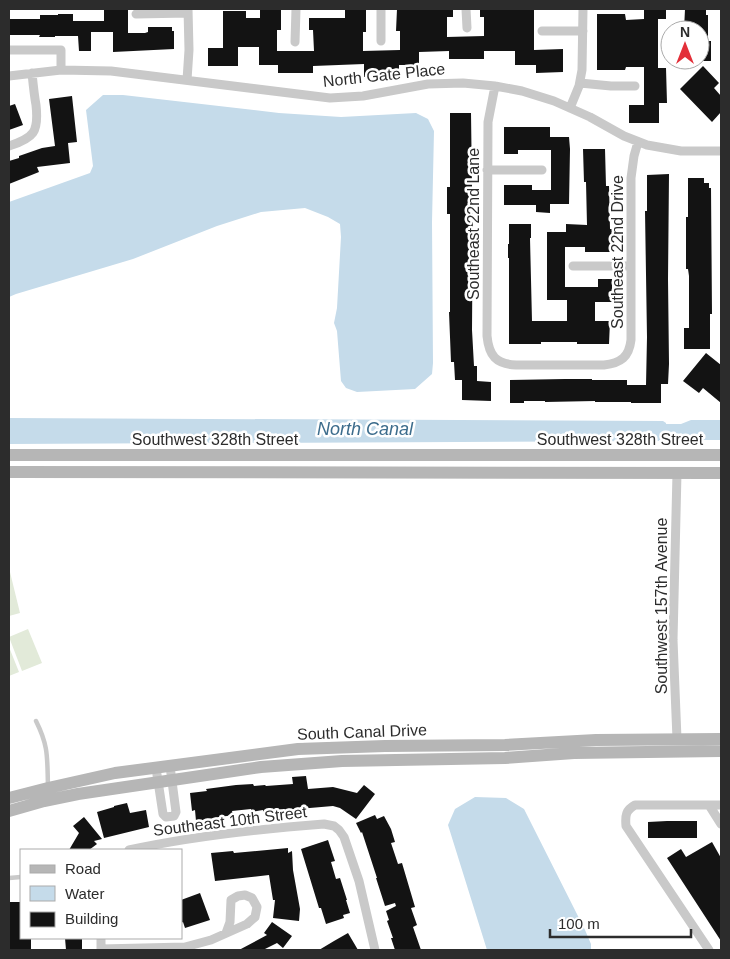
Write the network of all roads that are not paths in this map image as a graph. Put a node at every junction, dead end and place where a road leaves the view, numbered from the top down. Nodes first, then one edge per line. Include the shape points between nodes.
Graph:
1 (296, 9) edge
2 (381, 9) edge
3 (466, 9) edge
4 (582, 9) edge
5 (188, 11) edge
6 (136, 14) dead end
7 (467, 28) dead end
8 (542, 31) dead end
9 (583, 31) junction
10 (296, 42) dead end
11 (381, 42) dead end
12 (9, 50) edge
13 (61, 70) junction
14 (32, 73) junction
15 (9, 76) edge
16 (187, 80) junction
17 (580, 83) junction
18 (495, 86) junction
19 (635, 86) dead end
20 (570, 108) junction
21 (638, 142) junction
22 (9, 146) edge
23 (721, 151) edge
24 (487, 170) junction
25 (542, 170) dead end
26 (573, 266) dead end
27 (631, 266) junction
28 (622, 359) joint
29 (9, 455) edge
30 (721, 455) edge
31 (9, 472) edge
32 (677, 473) junction
33 (721, 473) edge
34 (36, 721) dead end
35 (721, 739) edge
36 (677, 740) junction
37 (721, 751) edge
38 (170, 766) junction
39 (156, 768) junction
40 (172, 780) junction
41 (158, 782) junction
42 (48, 788) junction
43 (9, 798) edge
44 (709, 805) junction
45 (721, 805) edge
46 (9, 811) edge
47 (721, 824) edge
48 (135, 849) edge
49 (226, 933) junction
50 (101, 950) edge
51 (374, 950) edge
52 (708, 950) edge

1 - 10 street
2 - 11 street
3 - 7 street
4 - 9 street
5 - 6 street
5 - 16 street
8 - 9 street
9 - 17 street
12 - 13 street via 61,50
13 - 14 street, North Gate Place
13 - 16 street, North Gate Place via 111,71
14 - 15 street, North Gate Place
14 - 22 street via 36,126 26,139
16 - 18 street, North Gate Place via 330,98 363,96 428,84
17 - 19 street
17 - 20 street
18 - 20 street, North Gate Place via 539,96
18 - 24 street, Southeast 22nd Lane via 488,122
20 - 21 street, North Gate Place
21 - 23 street, North Gate Place via 681,151
21 - 27 street, Southeast 22nd Drive via 631,178
24 - 25 street
24 - 28 street, Southeast 22nd Lane via 487,336 490,351 497,360 516,365 600,365
26 - 27 street
27 - 28 street, Southeast 22nd Drive via 631,340
29 - 30 street, Southwest 328th Street
31 - 32 street, Southwest 328th Street
32 - 33 street, Southwest 328th Street
32 - 36 street, Southwest 157th Avenue via 673,640
34 - 42 lane via 47,750
35 - 36 street, South Canal Drive
36 - 38 street, South Canal Drive via 298,749
37 - 40 street, South Canal Drive via 342,761 261,767
38 - 39 street, South Canal Drive
38 - 40 street
39 - 41 street
39 - 42 street, South Canal Drive
40 - 41 street, South Canal Drive
40 - 41 street via 176,812 170,817 163,814
41 - 46 street, South Canal Drive via 64,797
42 - 43 street, South Canal Drive
44 - 45 street
44 - 47 street
44 - 52 street via 635,804 625,817 626,826
48 - 51 street, Southeast 10th Street via 261,829 334,826 344,837 359,880
49 - 49 street via 256,917 257,907 252,898 245,895 231,900
49 - 50 street via 185,947

